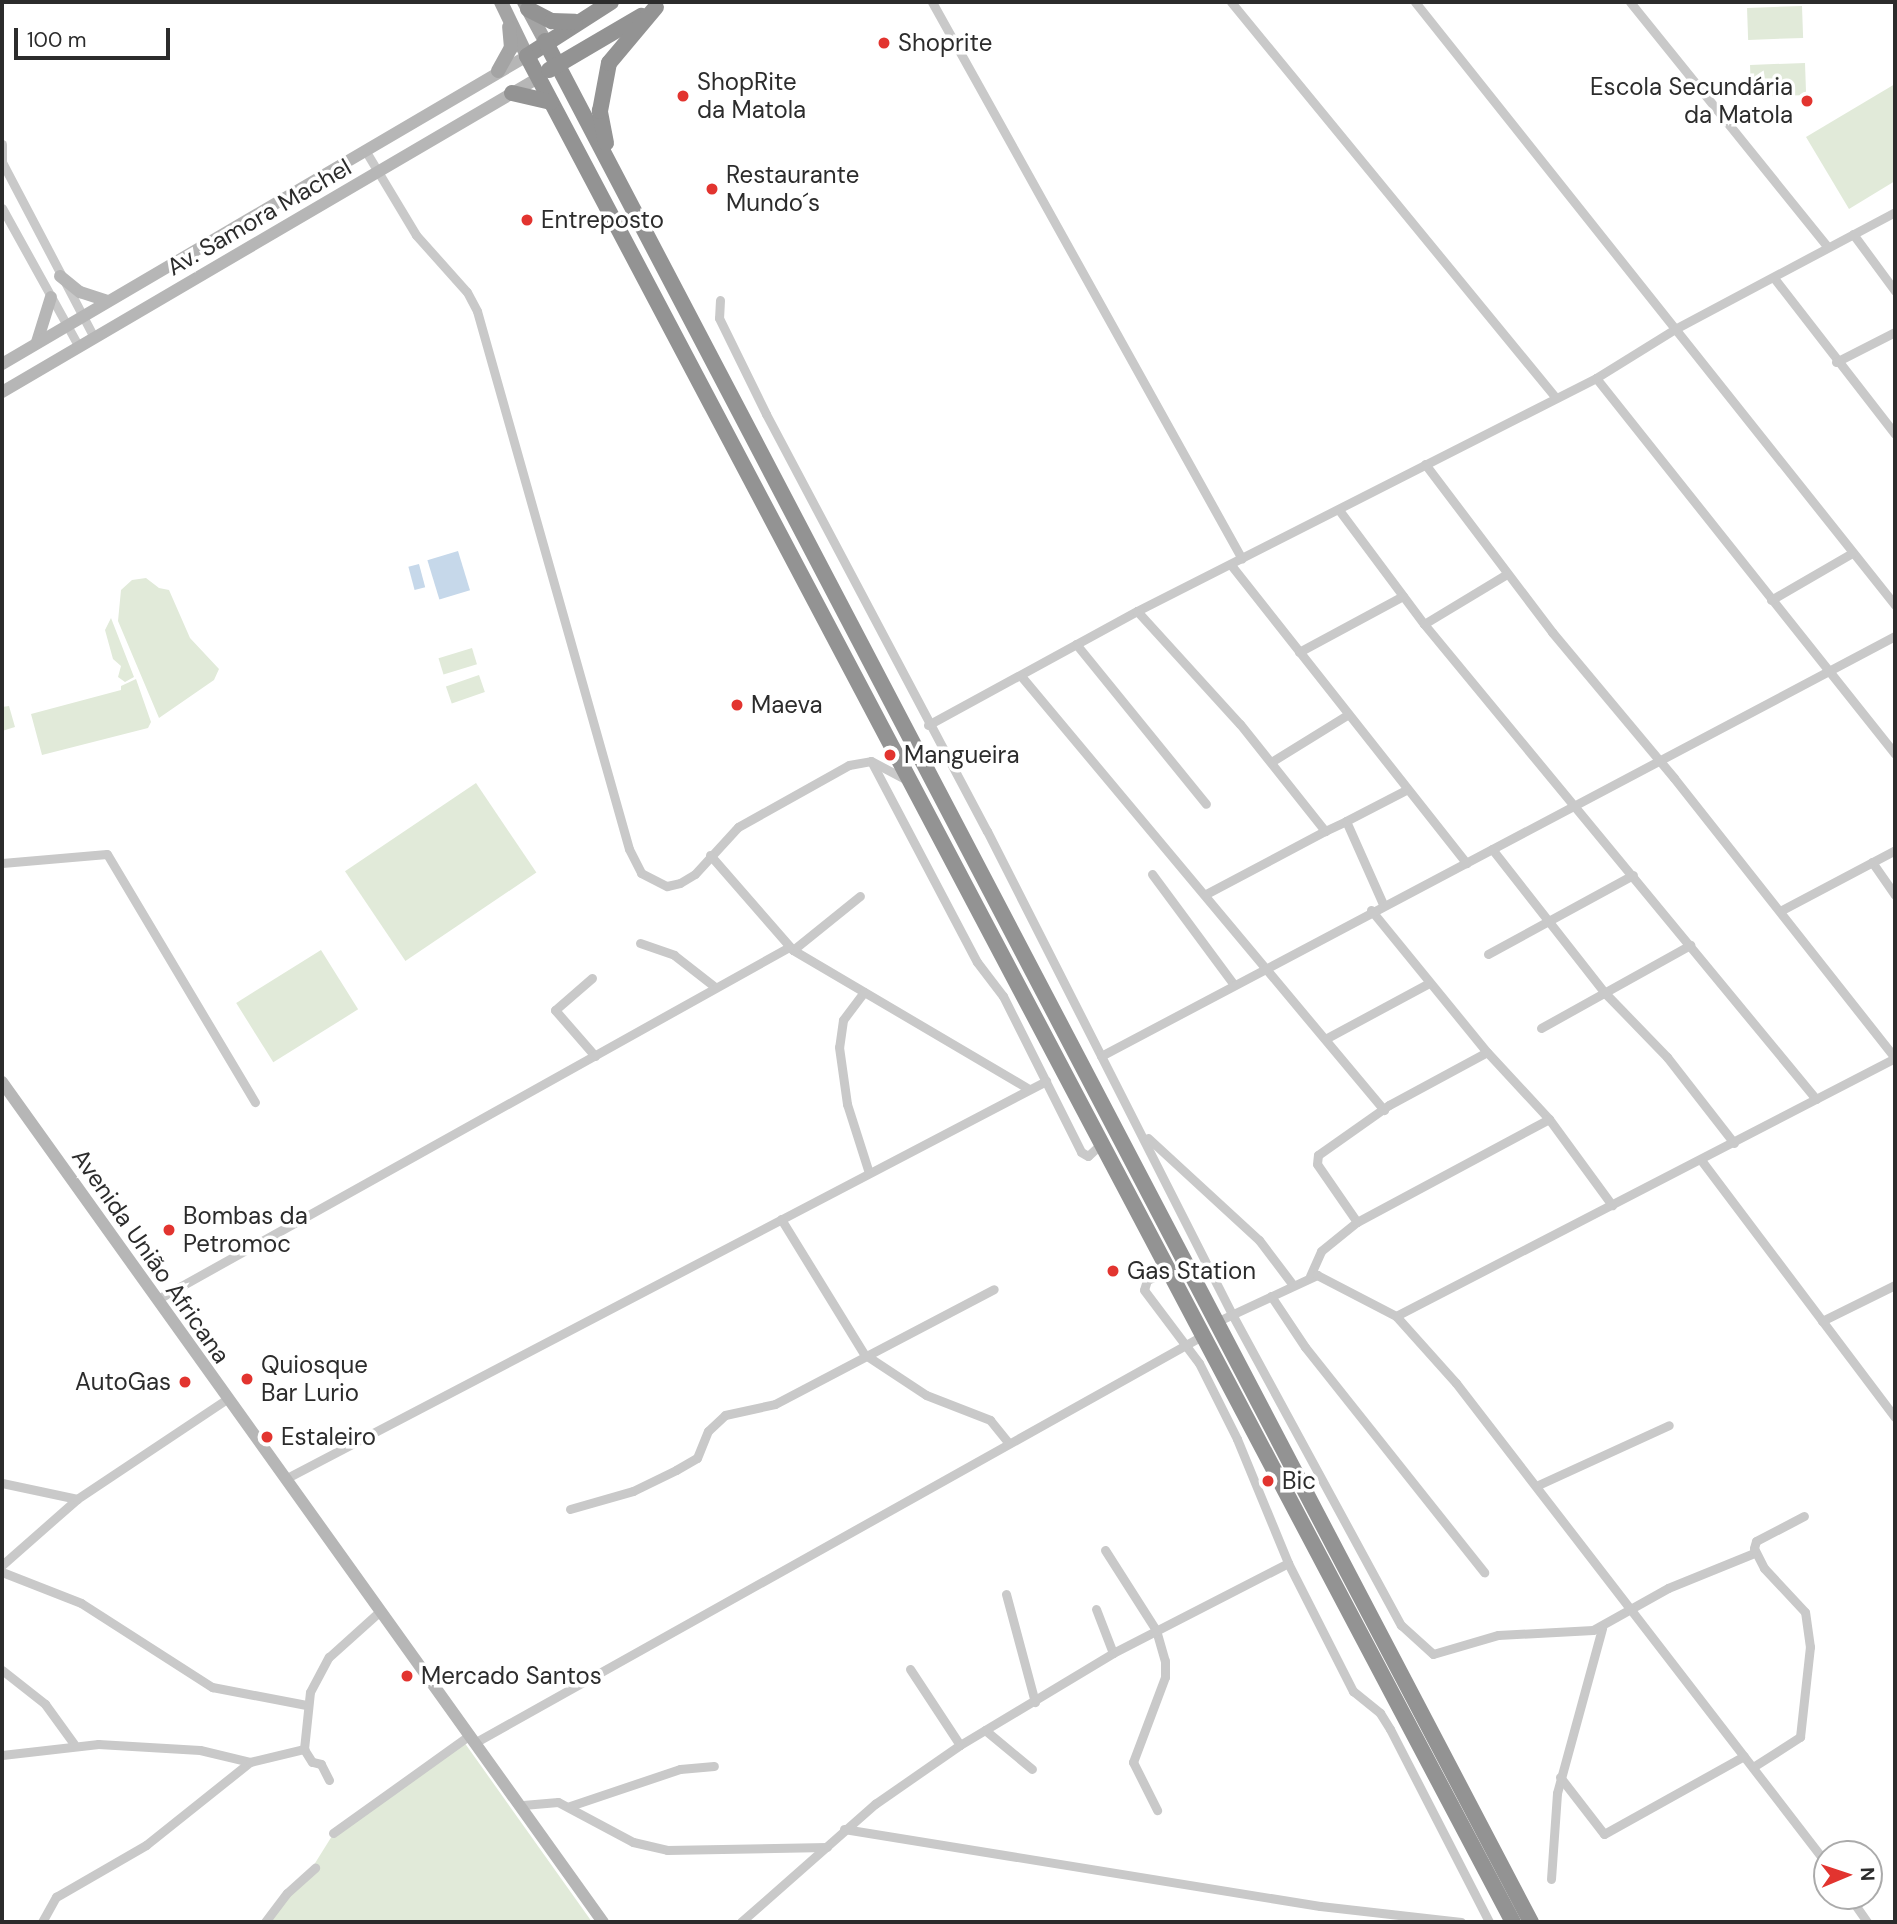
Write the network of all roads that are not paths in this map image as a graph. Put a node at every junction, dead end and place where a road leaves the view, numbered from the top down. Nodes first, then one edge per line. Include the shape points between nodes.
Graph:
1 (611, 2) edge
2 (932, 2) edge
3 (1231, 2) edge
4 (1415, 2) edge
5 (1630, 2) edge
6 (660, 4) edge
7 (526, 6) edge
8 (504, 8) edge
9 (578, 22) junction
10 (545, 41) junction
11 (527, 56) junction
12 (557, 64) junction
13 (498, 71) junction
14 (538, 78) junction
15 (512, 93) junction
16 (551, 102) junction
17 (2, 144) edge
18 (365, 149) junction
19 (2, 162) edge
20 (379, 172) junction
21 (629, 200) junction
22 (2, 208) edge
23 (1895, 212) edge
24 (1853, 234) junction
25 (1827, 246) junction
26 (60, 276) junction
27 (1774, 278) junction
28 (1895, 291) edge
29 (51, 297) junction
30 (720, 300) dead end
31 (108, 301) junction
32 (83, 317) junction
33 (69, 326) junction
34 (1675, 329) junction
35 (1895, 332) edge
36 (94, 337) junction
37 (37, 343) junction
38 (79, 347) junction
39 (1836, 362) junction
40 (2, 364) edge
41 (1596, 378) junction
42 (2, 393) edge
43 (1556, 398) junction
44 (1895, 434) edge
45 (1425, 464) junction
46 (1339, 510) junction
47 (1852, 552) junction
48 (1242, 559) junction
49 (1231, 565) junction
50 (1507, 574) junction
51 (1403, 596) junction
52 (1771, 600) junction
53 (1895, 605) edge
54 (1137, 611) junction
55 (1424, 624) junction
56 (1895, 636) edge
57 (1076, 645) junction
58 (1299, 652) junction
59 (1830, 671) junction
60 (1021, 676) junction
61 (1348, 715) junction
62 (928, 724) junction
63 (1895, 754) edge
64 (1656, 759) junction
65 (871, 761) junction
66 (1270, 762) junction
67 (916, 785) junction
68 (1406, 790) junction
69 (1206, 804) dead end
70 (1572, 805) junction
71 (1346, 821) junction
72 (1325, 831) junction
73 (1492, 849) junction
74 (1895, 850) edge
75 (710, 855) junction
76 (1872, 862) junction
77 (2, 863) edge
78 (1466, 863) junction
79 (1152, 874) dead end
80 (1633, 875) junction
81 (1206, 894) junction
82 (1895, 895) edge
83 (860, 896) dead end
84 (1383, 904) junction
85 (1371, 909) junction
86 (1780, 911) junction
87 (1547, 922) junction
88 (640, 943) dead end
89 (1690, 945) junction
90 (791, 949) junction
91 (1488, 954) dead end
92 (1267, 968) junction
93 (593, 978) dead end
94 (1429, 983) junction
95 (1234, 985) junction
96 (715, 987) junction
97 (864, 992) junction
98 (1604, 992) junction
99 (1541, 1028) dead end
100 (1327, 1038) junction
101 (1487, 1052) junction
102 (595, 1056) junction
103 (1101, 1056) junction
104 (1895, 1058) edge
105 (1046, 1081) junction
106 (2, 1082) edge
107 (1029, 1089) junction
108 (1816, 1099) junction
109 (255, 1102) dead end
110 (1384, 1110) junction
111 (1549, 1119) junction
112 (1138, 1125) junction
113 (1103, 1142) junction
114 (1734, 1143) junction
115 (1701, 1160) junction
116 (869, 1172) junction
117 (1612, 1205) junction
118 (781, 1219) junction
119 (1357, 1223) junction
120 (1171, 1269) junction
121 (1310, 1276) junction
122 (1293, 1285) junction
123 (1895, 1285) edge
124 (994, 1289) dead end
125 (1271, 1296) junction
126 (158, 1299) junction
127 (1233, 1316) junction
128 (1396, 1316) junction
129 (1822, 1321) junction
130 (1214, 1323) junction
131 (1202, 1336) junction
132 (1185, 1345) junction
133 (864, 1354) junction
134 (227, 1399) junction
135 (1895, 1417) edge
136 (1669, 1425) dead end
137 (1008, 1442) junction
138 (285, 1479) junction
139 (2, 1482) edge
140 (1536, 1486) junction
141 (77, 1499) junction
142 (570, 1509) dead end
143 (1804, 1516) dead end
144 (1105, 1549) dead end
145 (1754, 1553) junction
146 (3, 1562) edge
147 (1287, 1563) junction
148 (2, 1572) edge
149 (1484, 1573) dead end
150 (1006, 1594) dead end
151 (1096, 1609) dead end
152 (380, 1611) junction
153 (1632, 1612) junction
154 (1602, 1628) junction
155 (1156, 1630) junction
156 (1114, 1653) junction
157 (910, 1669) dead end
158 (2, 1670) edge
159 (1035, 1702) junction
160 (306, 1705) junction
161 (985, 1730) junction
162 (473, 1739) junction
163 (74, 1744) junction
164 (960, 1745) junction
165 (304, 1749) junction
166 (2, 1755) edge
167 (1744, 1756) junction
168 (250, 1762) junction
169 (714, 1766) dead end
170 (1753, 1767) junction
171 (1032, 1769) dead end
172 (1560, 1777) junction
173 (329, 1780) dead end
174 (523, 1805) junction
175 (570, 1806) junction
176 (1157, 1810) dead end
177 (844, 1829) junction
178 (333, 1833) dead end
179 (1813, 1846) edge
180 (827, 1847) junction
181 (315, 1868) dead end
182 (1551, 1880) dead end
183 (42, 1922) edge
184 (265, 1922) edge
185 (603, 1922) edge
186 (741, 1922) edge
187 (1461, 1922) edge
188 (1489, 1922) edge
189 (1513, 1922) edge
190 (1531, 1922) edge

1 - 9 highway
2 - 48 street
3 - 43 street
4 - 34 street
5 - 25 street
6 - 12 highway
6 - 21 highway via 616,51 601,97 605,138
7 - 9 highway via 552,22
7 - 10 main road
8 - 11 main road
8 - 13 main road via 510,48
9 - 10 highway
10 - 11 highway
10 - 12 highway
11 - 13 main road, Av. Samora Machel
11 - 14 highway
12 - 14 highway
12 - 21 highway
13 - 18 main road, Av. Samora Machel
14 - 15 main road, Av. Samora Machel
14 - 16 highway
15 - 16 highway
15 - 20 main road, Av. Samora Machel
16 - 67 highway
17 - 19 street
18 - 20 street
18 - 31 main road, Av. Samora Machel
19 - 26 street
20 - 36 main road, Av. Samora Machel
20 - 75 street via 416,235 472,300 634,864 653,881 667,886 695,874
21 - 130 highway
22 - 29 street
23 - 24 street
24 - 25 street
24 - 28 street
25 - 27 street
26 - 31 main road via 80,292
26 - 32 street
27 - 34 street
27 - 39 street
29 - 33 street
29 - 37 main road
30 - 62 street via 719,318
31 - 32 main road, Av. Samora Machel
32 - 33 main road, Av. Samora Machel
32 - 36 street
33 - 37 main road, Av. Samora Machel
33 - 38 street
34 - 41 street
34 - 47 street
35 - 39 street
36 - 38 main road, Av. Samora Machel
37 - 40 main road, Av. Samora Machel
38 - 42 main road, Av. Samora Machel
39 - 44 street
41 - 43 street
41 - 52 street
43 - 45 street
45 - 46 street
45 - 50 street
46 - 48 street
46 - 51 street
47 - 52 street
47 - 53 street
48 - 49 street
49 - 54 street
49 - 58 street
50 - 55 street
50 - 64 street
51 - 55 street
51 - 58 street
52 - 59 street
54 - 57 street
54 - 66 street
55 - 70 street
56 - 59 street
57 - 60 street
57 - 69 street
58 - 61 street
59 - 63 street
59 - 64 street
60 - 62 street
60 - 81 street via 1139,821
61 - 66 street
61 - 68 street
62 - 103 street
64 - 70 street
64 - 86 street
65 - 67 street
65 - 75 street via 849,765 738,827
65 - 105 street via 972,954 1003,996
66 - 72 street
67 - 113 highway
68 - 71 street
68 - 78 street
70 - 73 street
70 - 80 street
71 - 72 street
71 - 84 street
72 - 81 street
73 - 78 street
73 - 87 street
74 - 76 street
75 - 90 street
76 - 82 street
76 - 86 street
77 - 109 street via 107,854
78 - 84 street
79 - 95 street
80 - 87 street
80 - 89 street
81 - 92 street
83 - 90 street
84 - 85 street
85 - 92 street
85 - 94 street
86 - 104 street
87 - 91 street
87 - 98 street
88 - 96 street via 674,955
89 - 98 street
89 - 108 street
90 - 96 street
90 - 97 street
92 - 95 street
92 - 100 street
93 - 102 street via 555,1010
94 - 100 street
94 - 101 street
95 - 103 street
96 - 102 street
97 - 107 street
97 - 116 street via 843,1020 839,1047 848,1104
98 - 99 street
98 - 114 street via 1667,1057
100 - 110 street
101 - 110 street
101 - 111 street
102 - 126 street
103 - 112 street
104 - 108 street
105 - 107 street
105 - 113 street via 1081,1152 1088,1156
106 - 126 main road, Avenida União Africana
107 - 116 street
108 - 114 street
110 - 119 street via 1324,1148 1316,1160
111 - 117 street
111 - 119 street
112 - 122 street via 1165,1158 1196,1180 1259,1240
112 - 127 street
113 - 120 highway
114 - 115 street
115 - 117 street
115 - 129 street
116 - 118 street
117 - 128 street
118 - 133 street
118 - 138 street
119 - 121 street via 1321,1251
120 - 131 highway
120 - 132 street via 1147,1280 1144,1290
121 - 122 street
121 - 128 street via 1324,1278
122 - 125 street
123 - 129 street
124 - 133 street
125 - 127 street
125 - 149 street via 1305,1347
126 - 134 main road, Avenida União Africana
127 - 130 street
127 - 154 street via 1394,1613 1427,1652 1498,1635
128 - 140 street via 1456,1383
129 - 135 street
130 - 190 highway
131 - 132 street
131 - 189 highway
132 - 137 street
132 - 147 street via 1222,1406
133 - 137 street via 926,1395 990,1420
133 - 142 street via 775,1404 725,1415 708,1431 697,1458 633,1491
134 - 138 main road, Avenida União Africana
134 - 141 street
136 - 140 street
137 - 162 street
138 - 152 main road, Avenida União Africana
139 - 141 street
140 - 153 street
141 - 146 street
143 - 145 street via 1756,1541
144 - 155 street
145 - 153 street via 1668,1588
145 - 170 street via 1805,1612 1810,1647 1800,1737
147 - 155 street
147 - 188 street via 1353,1691 1380,1713 1390,1729
148 - 160 street via 81,1604 212,1687
150 - 159 street
151 - 156 street
152 - 160 street via 329,1657
152 - 162 main road, Avenida União Africana
153 - 154 street
153 - 167 street
154 - 172 street
155 - 156 street
155 - 176 street via 1165,1677 1133,1762
156 - 159 street
157 - 164 street
158 - 163 street via 45,1703
159 - 161 street
160 - 165 street
161 - 164 street
161 - 171 street
162 - 174 main road, Avenida União Africana
162 - 178 street
163 - 166 street
163 - 168 street via 200,1749
164 - 177 street
165 - 168 street
165 - 173 street via 312,1762 321,1763
167 - 170 street
167 - 172 street via 1604,1834
168 - 183 street via 146,1845 56,1897
169 - 175 street via 680,1769
170 - 179 street
172 - 182 street
174 - 175 street via 558,1802
174 - 185 main road, Avenida União Africana
175 - 180 street via 612,1832 653,1848
177 - 180 street
177 - 187 street via 1320,1906
180 - 186 street
181 - 184 street via 286,1893

